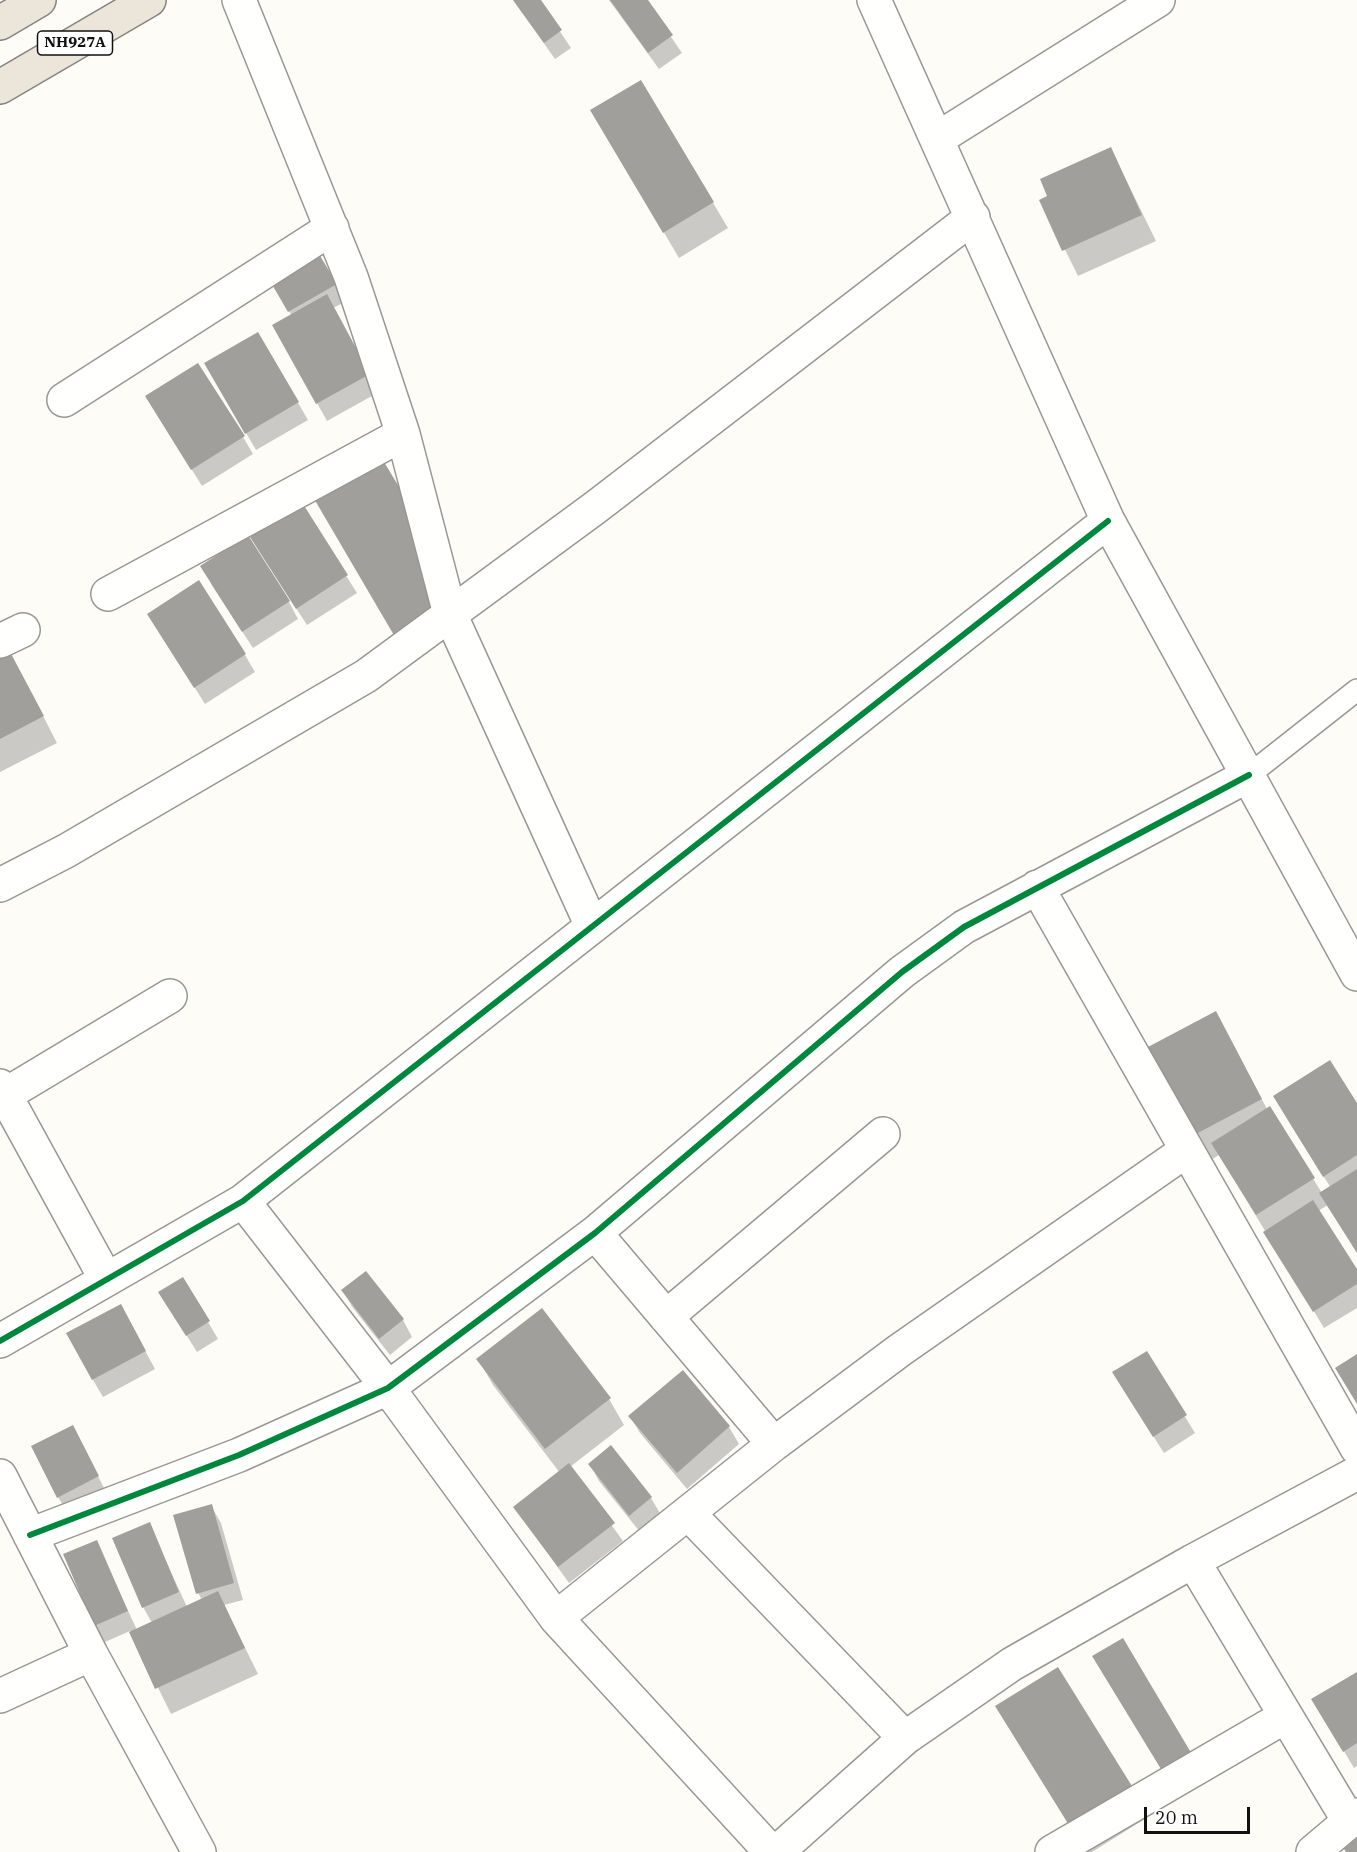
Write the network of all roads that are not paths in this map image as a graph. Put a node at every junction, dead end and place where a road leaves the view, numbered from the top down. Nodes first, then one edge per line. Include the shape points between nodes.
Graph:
1 (39, 0) edge
2 (149, 0) edge
3 (239, 0) edge
4 (874, 0) edge
5 (1158, 0) edge
6 (0, 23) edge
7 (0, 87) edge
8 (938, 140) junction
9 (973, 217) junction
10 (332, 228) junction
11 (64, 400) dead end
12 (403, 434) junction
13 (1108, 521) junction
14 (108, 594) dead end
15 (450, 614) junction
16 (1357, 690) edge
17 (1249, 775) junction
18 (0, 885) edge
19 (1037, 887) junction
20 (592, 926) junction
21 (1357, 974) edge
22 (170, 996) dead end
23 (2, 1093) edge
24 (883, 1134) dead end
25 (1187, 1150) junction
26 (243, 1201) junction
27 (595, 1233) junction
28 (106, 1279) junction
29 (666, 1317) junction
30 (0, 1341) edge
31 (388, 1388) junction
32 (774, 1444) junction
33 (1357, 1448) edge
34 (1357, 1473) edge
35 (0, 1476) edge
36 (688, 1513) junction
37 (30, 1534) junction
38 (1193, 1562) junction
39 (556, 1618) junction
40 (91, 1654) junction
41 (0, 1696) edge
42 (1286, 1716) junction
43 (905, 1738) junction
44 (1353, 1818) edge
45 (191, 1849) edge
46 (771, 1852) edge
47 (777, 1852) edge
48 (1052, 1852) edge
49 (1313, 1852) edge

1 - 6 highway
2 - 7 highway, NH927A
3 - 10 street
4 - 8 street
5 - 8 street
8 - 9 street
9 - 13 street
9 - 15 street via 606,500
10 - 11 street
10 - 12 street
12 - 14 street
12 - 15 street
13 - 17 street
13 - 20 street
15 - 18 street via 366,676 66,851
15 - 20 street
16 - 17 lane
17 - 19 street
17 - 21 street
19 - 25 street
19 - 27 street via 964,927 902,972
20 - 26 street
22 - 23 street
23 - 28 street
24 - 29 street
25 - 32 street via 900,1350
25 - 33 street
26 - 28 street
26 - 31 street
27 - 29 street
27 - 31 street
28 - 30 street
29 - 32 street
31 - 37 street via 238,1455
31 - 39 street
32 - 36 street
34 - 38 street
35 - 37 street
36 - 39 street
36 - 43 street
37 - 40 street
38 - 42 street
38 - 43 street via 1012,1664
39 - 46 street
40 - 41 street
40 - 45 street
42 - 44 street
42 - 48 street
43 - 47 street
44 - 49 street

